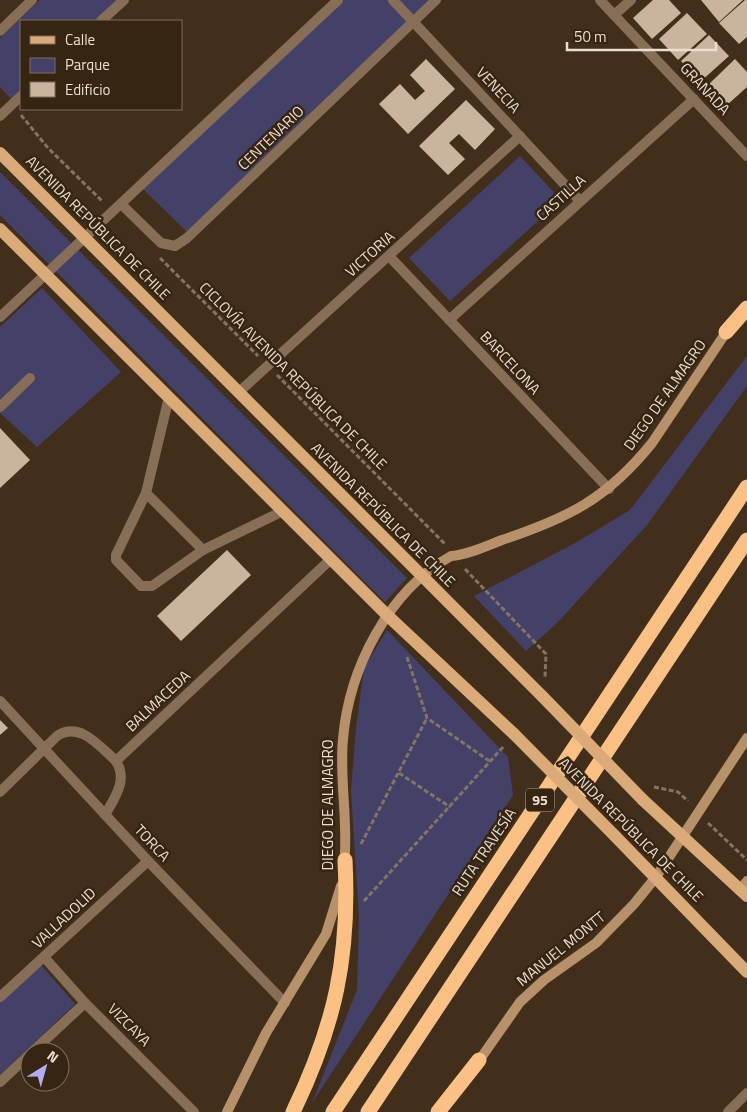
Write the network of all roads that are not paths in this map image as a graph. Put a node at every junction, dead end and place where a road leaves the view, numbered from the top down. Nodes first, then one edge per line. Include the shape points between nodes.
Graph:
1 (32, 0) edge
2 (124, 0) edge
3 (338, 0) edge
4 (393, 0) edge
5 (436, 0) edge
6 (600, 0) edge
7 (631, 0) edge
8 (614, 15) junction
9 (102, 20) edge
10 (413, 22) junction
11 (0, 31) edge
12 (20, 97) edge
13 (694, 99) junction
14 (0, 116) edge
15 (520, 136) junction
16 (0, 153) edge
17 (747, 156) edge
18 (580, 201) junction
19 (121, 204) junction
20 (0, 229) edge
21 (85, 238) junction
22 (390, 257) junction
23 (46, 274) junction
24 (747, 300) edge
25 (747, 308) edge
26 (0, 317) edge
27 (449, 320) junction
28 (726, 332) junction
29 (30, 378) dead end
30 (239, 392) junction
31 (169, 397) junction
32 (0, 407) edge
33 (747, 487) edge
34 (608, 489) junction
35 (146, 493) junction
36 (283, 511) junction
37 (747, 540) edge
38 (203, 550) junction
39 (331, 559) junction
40 (421, 576) junction
41 (387, 616) junction
42 (0, 701) edge
43 (747, 738) edge
44 (45, 749) junction
45 (116, 761) junction
46 (0, 792) edge
47 (105, 814) junction
48 (681, 836) junction
49 (344, 860) junction
50 (148, 861) junction
51 (656, 877) junction
52 (745, 889) edge
53 (44, 957) junction
54 (747, 972) edge
55 (0, 997) edge
56 (85, 1003) junction
57 (284, 1003) junction
58 (43, 1042) edge
59 (479, 1060) junction
60 (20, 1063) edge
61 (0, 1082) edge
62 (747, 1093) edge
63 (194, 1112) edge
64 (227, 1112) edge
65 (293, 1112) edge
66 (333, 1112) edge
67 (368, 1112) edge
68 (438, 1112) edge
69 (447, 1112) edge
70 (728, 1112) edge

1 - 11 street
2 - 9 street
3 - 19 street
4 - 10 street, VENECIA
5 - 10 street, CENTENARIO
6 - 8 street, GRANADA
7 - 8 street
8 - 13 street, GRANADA
10 - 15 street, VENECIA
10 - 19 street, CENTENARIO via 175,246 161,243
12 - 14 street
13 - 17 street, GRANADA
13 - 18 street, CASTILLA
15 - 18 street, VENECIA
15 - 22 street, VICTORIA
16 - 21 main road, AVENIDA REPÚBLICA DE CHILE
18 - 27 street, CASTILLA
19 - 21 street
20 - 23 main road, AVENIDA REPÚBLICA DE CHILE
21 - 23 street
21 - 30 main road, AVENIDA REPÚBLICA DE CHILE
22 - 27 street, BARCELONA
22 - 30 street, VICTORIA
23 - 26 street
23 - 31 main road, AVENIDA REPÚBLICA DE CHILE
24 - 28 main road, DIEGO DE ALMAGRO
25 - 28 highway
27 - 34 street, BARCELONA
28 - 34 main road, DIEGO DE ALMAGRO via 652,443
29 - 32 street
30 - 40 main road, AVENIDA REPÚBLICA DE CHILE
31 - 35 street
31 - 36 main road, AVENIDA REPÚBLICA DE CHILE
33 - 66 highway, RUTA TRAVESÍA / 95
34 - 40 main road, DIEGO DE ALMAGRO via 572,514 440,562
35 - 38 street
35 - 38 street via 116,555 116,560 141,586 152,586
36 - 38 street
36 - 39 main road, AVENIDA REPÚBLICA DE CHILE
37 - 67 highway, 95
39 - 41 main road, AVENIDA REPÚBLICA DE CHILE
39 - 45 street, BALMACEDA
40 - 41 main road, DIEGO DE ALMAGRO
40 - 48 main road, AVENIDA REPÚBLICA DE CHILE, bridge via 543,692
41 - 49 main road, DIEGO DE ALMAGRO via 366,655 346,713 342,766
41 - 51 main road, AVENIDA REPÚBLICA DE CHILE, bridge via 514,734
42 - 44 street, TORCA
43 - 48 main road, MANUEL MONTT
44 - 45 street via 65,731 78,731 92,738
44 - 46 street
44 - 47 street, TORCA
45 - 47 street via 122,779
47 - 50 street, TORCA
48 - 51 main road, MANUEL MONTT
48 - 52 main road, AVENIDA REPÚBLICA DE CHILE
49 - 57 main road, DIEGO DE ALMAGRO via 339,896 326,934
49 - 65 highway via 346,920 336,998 318,1057
50 - 53 street, VALLADOLID
50 - 57 street, TORCA
51 - 54 main road, AVENIDA REPÚBLICA DE CHILE
51 - 59 main road, MANUEL MONTT via 609,932 520,1002
53 - 55 street, VALLADOLID
53 - 56 street, VIZCAYA
56 - 58 street
56 - 63 street, VIZCAYA
57 - 64 main road, DIEGO DE ALMAGRO
59 - 68 highway
59 - 69 main road, MANUEL MONTT
60 - 61 street
62 - 70 street

